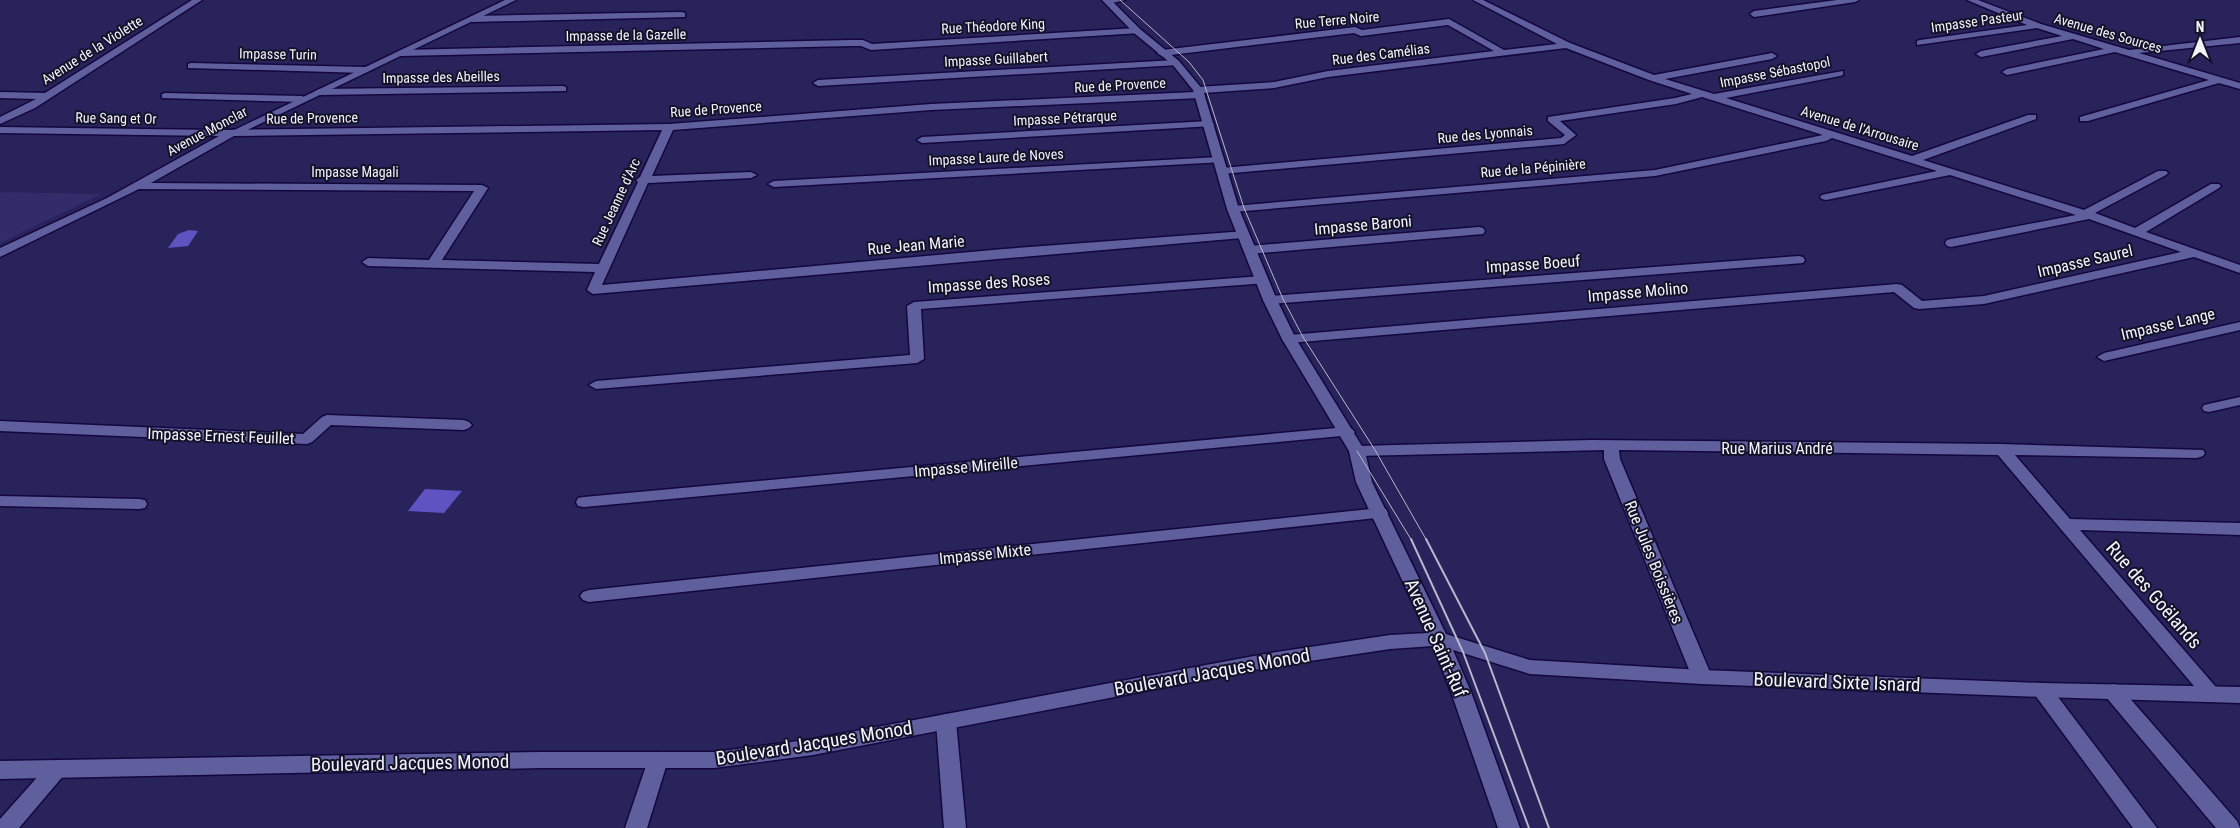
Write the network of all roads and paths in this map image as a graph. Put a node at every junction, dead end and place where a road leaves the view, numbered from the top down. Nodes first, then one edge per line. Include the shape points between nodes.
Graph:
1 (198, 0) edge
2 (512, 0) edge
3 (1122, 0) edge
4 (1477, 0) edge
5 (1855, 0) edge
6 (1971, 0) edge
7 (1107, 1) edge
8 (1754, 14) dead end
9 (682, 15) dead end
10 (472, 19) junction
11 (2038, 26) junction
12 (1137, 31) junction
13 (2075, 37) junction
14 (2240, 40) edge
15 (851, 43) joint
16 (1920, 43) dead end
17 (1567, 44) junction
18 (2116, 49) junction
19 (2126, 52) junction
20 (401, 53) junction
21 (1162, 53) junction
22 (1505, 54) junction
23 (1981, 54) dead end
24 (1772, 56) dead end
25 (1176, 63) junction
26 (191, 66) dead end
27 (365, 70) junction
28 (2007, 72) dead end
29 (1840, 73) dead end
30 (1652, 78) junction
31 (2219, 80) junction
32 (818, 83) dead end
33 (2240, 86) edge
34 (563, 89) dead end
35 (319, 92) junction
36 (1199, 92) junction
37 (1702, 94) junction
38 (0, 96) edge
39 (46, 96) junction
40 (165, 96) dead end
41 (1715, 97) junction
42 (302, 99) junction
43 (2032, 117) dead end
44 (2084, 119) dead end
45 (0, 121) edge
46 (1209, 124) junction
47 (669, 127) junction
48 (0, 130) edge
49 (232, 133) junction
50 (1831, 134) junction
51 (922, 140) dead end
52 (1915, 159) junction
53 (1220, 166) junction
54 (1951, 172) junction
55 (2162, 173) dead end
56 (751, 175) dead end
57 (642, 180) junction
58 (774, 184) dead end
59 (138, 186) junction
60 (2215, 186) dead end
61 (1826, 197) dead end
62 (1233, 209) junction
63 (2088, 215) junction
64 (1479, 231) dead end
65 (2136, 232) junction
66 (1242, 234) junction
67 (1951, 243) dead end
68 (1249, 250) junction
69 (0, 253) edge
70 (2194, 253) junction
71 (1799, 260) dead end
72 (368, 262) dead end
73 (433, 264) junction
74 (602, 268) junction
75 (2240, 269) edge
76 (1262, 280) junction
77 (593, 290) joint
78 (1270, 300) junction
79 (1984, 300) joint
80 (2240, 326) edge
81 (1289, 338) junction
82 (2104, 356) dead end
83 (596, 385) dead end
84 (2240, 401) edge
85 (2209, 408) dead end
86 (464, 425) dead end
87 (0, 426) edge
88 (1347, 432) junction
89 (1612, 446) junction
90 (2001, 450) junction
91 (1357, 451) junction
92 (2197, 453) dead end
93 (0, 501) edge
94 (584, 502) dead end
95 (139, 504) dead end
96 (1380, 513) junction
97 (2064, 524) junction
98 (2240, 529) edge
99 (590, 596) dead end
100 (1439, 639) junction
101 (1702, 677) junction
102 (2042, 690) junction
103 (2113, 692) junction
104 (2212, 694) junction
105 (2240, 695) edge
106 (946, 722) junction
107 (658, 760) junction
108 (57, 769) junction
109 (0, 770) edge
110 (6, 828) edge
111 (636, 828) edge
112 (955, 828) edge
113 (1509, 828) edge
114 (2146, 828) edge
115 (2229, 828) edge

1 - 39 street, Avenue de la Violette
2 - 10 street, Avenue Monclar
3 - 7 street
4 - 17 street, Avenue de l'Arrousaire
5 - 8 street
6 - 11 street, Avenue des Sources
7 - 12 street
9 - 10 street
10 - 20 street, Avenue Monclar
11 - 13 street, Avenue des Sources
11 - 16 street, Impasse Pasteur
12 - 15 street, Rue Théodore King via 872,47
12 - 21 street
13 - 18 street, Avenue des Sources
13 - 23 street
14 - 19 street
15 - 20 street, Impasse de la Gazelle
17 - 22 street, Rue des Camélias
17 - 30 street, Avenue de l'Arrousaire
18 - 19 street, Avenue des Sources
18 - 28 street
19 - 31 street, Avenue des Sources
20 - 27 street, Avenue Monclar
21 - 22 street, Rue Terre Noire via 1449,22
21 - 25 street
22 - 36 street, Rue des Camélias
24 - 30 street
25 - 32 street, Impasse Guillabert
25 - 36 street
26 - 27 street, Impasse Turin
27 - 35 street, Avenue Monclar
29 - 41 street, Impasse Sébastopol
30 - 37 street, Avenue de l'Arrousaire
31 - 33 street, Avenue des Sources
31 - 44 street
34 - 35 street, Impasse des Abeilles
35 - 42 street, Avenue Monclar
36 - 46 street, Avenue Saint-Ruf
36 - 47 street, Rue de Provence via 931,107
37 - 41 street, Avenue de l'Arrousaire
37 - 53 street, Rue des Lyonnais via 1676,101 1552,119 1571,135 1564,141
38 - 39 street
39 - 45 street, Avenue de la Violette
40 - 42 street
41 - 50 street, Avenue de l'Arrousaire
42 - 49 street, Avenue Monclar
43 - 52 street
46 - 51 street, Impasse Pétrarque
46 - 53 street, Avenue Saint-Ruf
47 - 49 street, Rue de Provence
47 - 57 street, Rue Jeanne d'Arc
48 - 49 street, Rue Sang et Or
49 - 59 street, Avenue Monclar
50 - 52 street, Avenue de l'Arrousaire
50 - 62 street, Rue de la Pépinière via 1826,138 1655,173
52 - 54 street, Avenue de l'Arrousaire
53 - 58 street, Impasse Laure de Noves
53 - 62 street, Avenue Saint-Ruf
54 - 61 street
54 - 63 street, Avenue de l'Arrousaire
55 - 63 street
56 - 57 street
57 - 74 street, Rue Jeanne d'Arc
59 - 69 street, Avenue Monclar
59 - 73 street, Impasse Magali via 482,188
60 - 65 street
62 - 66 street, Avenue Saint-Ruf
63 - 65 street, Avenue de l'Arrousaire
63 - 67 street
64 - 68 street, Impasse Baroni
65 - 70 street, Avenue de l'Arrousaire
66 - 68 street, Avenue Saint-Ruf
66 - 77 street, Rue Jean Marie
68 - 76 street, Avenue Saint-Ruf
70 - 75 street, Avenue de l'Arrousaire
70 - 79 street, Impasse Saurel
71 - 78 street, Impasse Boeuf
72 - 73 street
73 - 74 street
74 - 77 street, Rue Jeanne d'Arc
76 - 78 street, Avenue Saint-Ruf
76 - 83 street, Impasse des Roses via 914,306 917,359
78 - 81 street, Avenue Saint-Ruf
79 - 81 street, Impasse Molino via 1919,305 1897,288
80 - 82 street, Impasse Lange
81 - 88 street, Avenue Saint-Ruf
84 - 85 street
86 - 87 street, Impasse Ernest Feuillet via 327,420 307,439
88 - 91 street, Avenue Saint-Ruf
88 - 94 street, Impasse Mireille
89 - 90 street, Rue Marius André
89 - 91 street, Rue Marius André
89 - 101 street, Rue Jules Boissières via 1612,459
90 - 92 street, Rue Marius André
90 - 97 street, Rue des Goëlands
91 - 96 street, Avenue Saint-Ruf via 1364,482
93 - 95 street
96 - 99 street, Impasse Mixte
96 - 100 street, Avenue Saint-Ruf
97 - 98 street, Rue des Goëlands
97 - 104 street, Rue des Goëlands
100 - 101 street, Boulevard Sixte Isnard via 1530,667
100 - 106 street, Boulevard Jacques Monod via 1390,642 1270,660
100 - 113 street, Avenue Saint-Ruf
101 - 102 street, Boulevard Sixte Isnard
102 - 103 street, Boulevard Sixte Isnard
102 - 114 street
103 - 104 street, Boulevard Sixte Isnard
103 - 115 street
104 - 105 street, Boulevard Sixte Isnard
106 - 107 street, Boulevard Jacques Monod via 804,748 714,760
106 - 112 street
107 - 108 street, Boulevard Jacques Monod
107 - 111 street
108 - 109 street, Boulevard Jacques Monod
108 - 110 street

